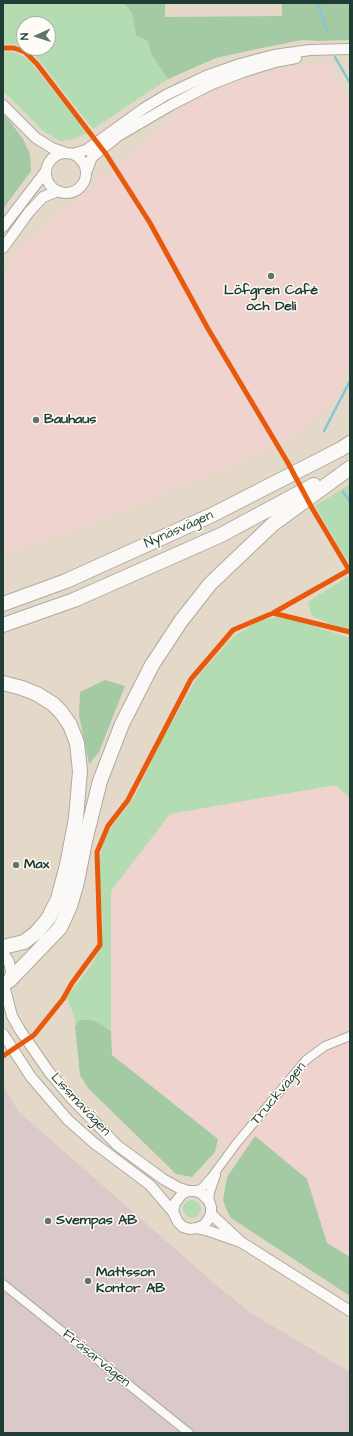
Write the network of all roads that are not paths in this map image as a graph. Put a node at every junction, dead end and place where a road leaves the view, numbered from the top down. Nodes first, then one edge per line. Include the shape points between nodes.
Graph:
1 (349, 49) edge
2 (3, 105) edge
3 (36, 138) junction
4 (70, 154) junction
5 (47, 168) junction
6 (86, 173) junction
7 (58, 191) junction
8 (3, 227) edge
9 (3, 248) edge
10 (350, 443) edge
11 (350, 467) edge
12 (66, 581) junction
13 (3, 596) edge
14 (3, 604) edge
15 (3, 625) edge
16 (3, 683) edge
17 (3, 947) edge
18 (3, 953) edge
19 (6, 987) edge
20 (3, 1034) edge
21 (350, 1036) edge
22 (220, 1167) junction
23 (192, 1191) junction
24 (209, 1201) junction
25 (173, 1212) junction
26 (211, 1214) junction
27 (197, 1228) junction
28 (241, 1242) junction
29 (3, 1285) edge
30 (350, 1311) edge
31 (189, 1433) edge

1 - 4 street via 310,50 274,55 206,76 143,109 86,150
1 - 6 street via 276,62 212,84 171,104 118,136 92,157
2 - 3 street
3 - 4 street via 52,148
3 - 5 street via 44,151
4 - 5 street via 56,156
4 - 6 street via 80,159
5 - 7 street via 49,183
5 - 8 street
6 - 7 street via 78,189 64,193
7 - 9 street via 43,197
10 - 12 highway, Nynäsvägen via 212,515
11 - 15 highway, Nynäsvägen via 221,535 74,600
11 - 19 highway via 273,524 210,584 181,621 156,659 122,724 100,781 77,882 60,928
12 - 13 highway
12 - 14 highway, Nynäsvägen
16 - 17 highway via 37,694 61,712 70,725 76,743 80,771 76,818 58,899 48,919 36,933 24,942
18 - 19 street, Lissmavägen via 11,971
19 - 23 street, Lissmavägen via 12,1016 20,1030 49,1072 72,1099 118,1146 163,1179 179,1188
20 - 25 street, Lissmavägen via 31,1077 68,1120 150,1186
21 - 22 street, Truckvägen via 325,1046 306,1060
22 - 23 street, Truckvägen via 202,1188
22 - 24 street, Truckvägen via 213,1182
23 - 24 street, Lissmavägen via 206,1196
23 - 25 street via 178,1197
24 - 26 street
25 - 27 street, Lissmavägen via 183,1227
26 - 27 street via 204,1226
26 - 28 street, Lissmavägen
27 - 28 street, Lissmavägen
28 - 30 street, Lissmavägen
29 - 31 street, Fräsarvägen

